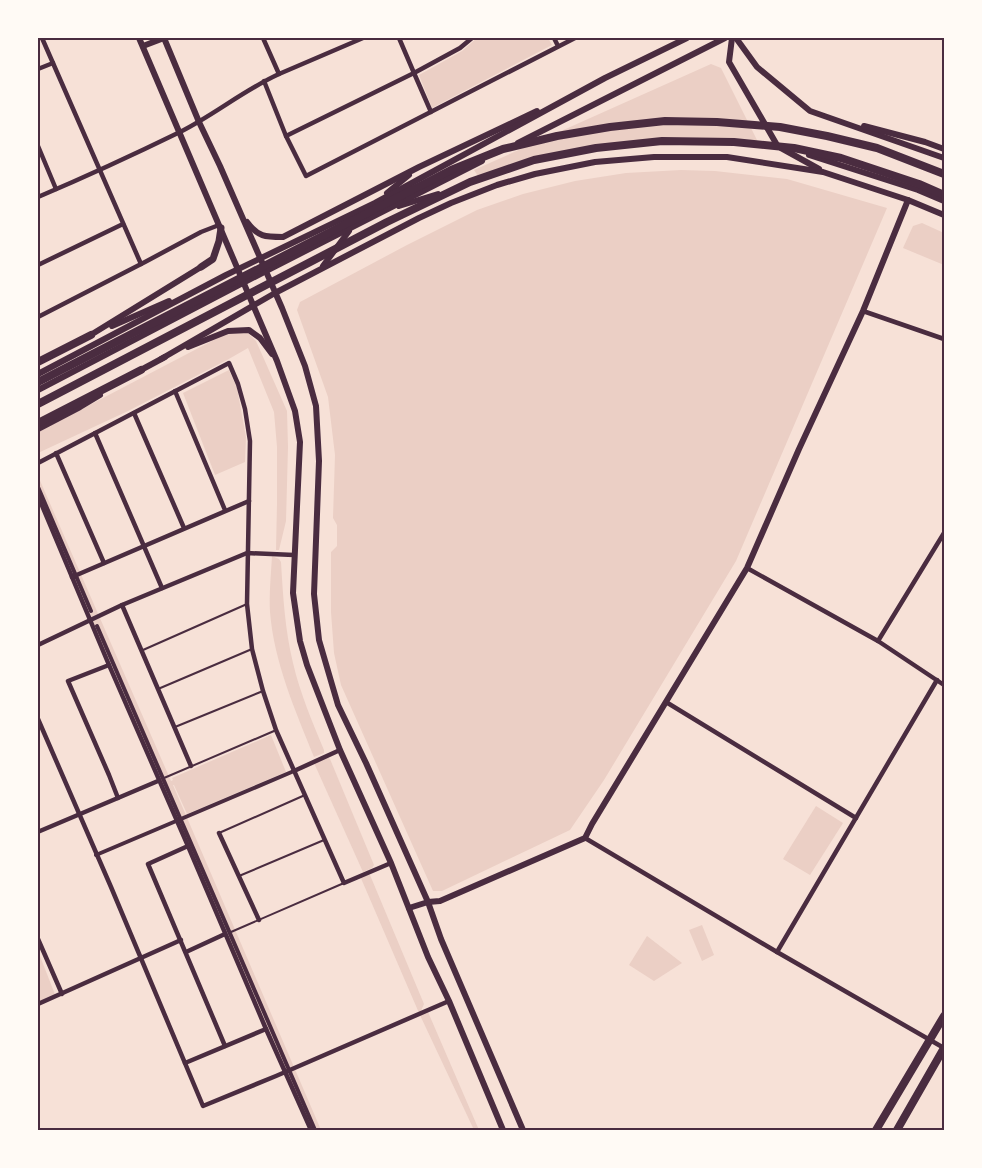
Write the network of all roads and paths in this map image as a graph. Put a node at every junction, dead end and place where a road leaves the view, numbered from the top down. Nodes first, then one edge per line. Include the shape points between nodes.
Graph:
1 (42, 38) edge
2 (140, 38) edge
3 (164, 38) edge
4 (263, 38) edge
5 (363, 38) edge
6 (399, 38) edge
7 (472, 38) edge
8 (554, 38) edge
9 (575, 38) edge
10 (687, 38) edge
11 (725, 38) edge
12 (734, 38) edge
13 (143, 46) junction
14 (558, 46) junction
15 (52, 63) junction
16 (38, 69) edge
17 (414, 73) junction
18 (279, 74) junction
19 (605, 78) junction
20 (264, 81) junction
21 (810, 111) junction
22 (431, 112) junction
23 (199, 122) junction
24 (181, 132) junction
25 (286, 136) junction
26 (777, 145) junction
27 (38, 146) edge
28 (945, 149) edge
29 (945, 158) edge
30 (419, 167) junction
31 (100, 169) junction
32 (823, 172) junction
33 (945, 174) edge
34 (56, 189) junction
35 (945, 195) edge
36 (38, 197) edge
37 (908, 200) junction
38 (945, 201) edge
39 (375, 203) junction
40 (382, 212) junction
41 (241, 213) junction
42 (945, 215) edge
43 (123, 224) junction
44 (220, 226) junction
45 (349, 230) junction
46 (261, 258) junction
47 (141, 264) junction
48 (38, 265) edge
49 (201, 267) joint
50 (238, 269) junction
51 (321, 269) junction
52 (266, 271) junction
53 (219, 279) junction
54 (244, 283) junction
55 (275, 293) junction
56 (254, 305) junction
57 (863, 311) junction
58 (38, 317) edge
59 (91, 335) junction
60 (945, 339) edge
61 (161, 359) junction
62 (38, 360) edge
63 (277, 361) junction
64 (141, 370) junction
65 (38, 374) edge
66 (38, 382) edge
67 (38, 390) edge
68 (175, 392) junction
69 (38, 404) edge
70 (135, 413) junction
71 (38, 423) edge
72 (38, 429) edge
73 (95, 433) junction
74 (56, 453) junction
75 (38, 463) edge
76 (38, 487) edge
77 (38, 496) edge
78 (249, 501) junction
79 (225, 510) junction
80 (184, 528) junction
81 (945, 533) edge
82 (144, 546) junction
83 (247, 553) junction
84 (294, 555) junction
85 (104, 563) junction
86 (747, 568) junction
87 (74, 576) junction
88 (162, 588) junction
89 (247, 604) junction
90 (122, 605) junction
91 (91, 611) dead end
92 (90, 621) junction
93 (97, 626) dead end
94 (878, 642) junction
95 (38, 645) edge
96 (252, 649) junction
97 (142, 650) junction
98 (109, 665) junction
99 (937, 680) junction
100 (945, 685) edge
101 (158, 689) junction
102 (263, 691) junction
103 (666, 702) junction
104 (38, 719) edge
105 (175, 727) junction
106 (276, 730) junction
107 (340, 750) junction
108 (191, 766) junction
109 (294, 771) junction
110 (161, 780) junction
111 (304, 795) junction
112 (118, 798) junction
113 (79, 814) junction
114 (856, 818) junction
115 (177, 821) junction
116 (38, 831) edge
117 (219, 833) joint
118 (585, 838) junction
119 (324, 840) junction
120 (188, 846) junction
121 (96, 855) junction
122 (391, 863) junction
123 (238, 876) junction
124 (344, 883) junction
125 (428, 902) junction
126 (409, 909) junction
127 (259, 920) junction
128 (228, 933) junction
129 (38, 939) edge
130 (181, 940) junction
131 (186, 952) junction
132 (777, 952) junction
133 (141, 958) junction
134 (62, 994) junction
135 (449, 1001) junction
136 (38, 1005) edge
137 (945, 1016) edge
138 (266, 1029) junction
139 (930, 1040) junction
140 (225, 1046) junction
141 (945, 1048) edge
142 (185, 1063) junction
143 (287, 1070) junction
144 (313, 1131) edge
145 (503, 1131) edge
146 (523, 1131) edge
147 (876, 1131) edge
148 (897, 1131) edge

1 - 15 street
2 - 13 street
3 - 13 street
3 - 23 street
4 - 18 street
5 - 18 street
6 - 17 street
7 - 17 street
8 - 14 street
9 - 14 street
10 - 19 street
11 - 40 street
12 - 21 street via 757,67
12 - 26 street via 729,62
13 - 24 street
14 - 22 street
15 - 16 street
15 - 31 street
17 - 22 street
17 - 25 street
18 - 20 street
19 - 30 street
19 - 39 street
20 - 23 street
20 - 25 street
21 - 28 street
21 - 29 street
22 - 25 street via 306,176
23 - 24 street
23 - 41 street
24 - 31 street
24 - 44 street
26 - 32 street
26 - 38 street
26 - 40 street via 655,145 592,152 530,164
27 - 34 street
30 - 39 street
30 - 41 street via 283,237 254,232
31 - 34 street
31 - 43 street
32 - 37 street
32 - 51 street via 727,157 595,162 497,186 419,218
33 - 66 highway via 877,148 780,127 665,121 557,136 503,149 451,170
34 - 36 street
35 - 69 highway via 841,158 734,142 662,141 534,160 470,182 387,222
37 - 42 street
37 - 57 street
39 - 46 street
40 - 45 street
41 - 46 street
43 - 47 street
43 - 48 street
44 - 47 street
44 - 49 main road via 213,259
44 - 50 street
45 - 51 street
45 - 52 street
46 - 50 street
46 - 52 street
47 - 58 street
49 - 59 street
50 - 53 street
50 - 54 street
51 - 55 street
52 - 54 street
52 - 55 street
53 - 59 street
53 - 65 street
54 - 56 street
54 - 67 street
55 - 56 street
55 - 125 street via 305,366 315,406 319,462 314,594 321,650 338,705
56 - 61 street
56 - 63 street
57 - 60 street
57 - 86 street
59 - 62 highway
61 - 63 street via 228,331 249,330
61 - 64 street
63 - 84 street via 295,411 300,442
64 - 71 highway
64 - 72 street
68 - 70 street
68 - 78 street via 229,363 248,425
68 - 79 street
70 - 73 street
70 - 80 street
73 - 74 street
73 - 82 street
74 - 75 street
74 - 85 street
76 - 87 street
77 - 87 street
78 - 79 street
78 - 83 street
79 - 80 street
80 - 82 street
81 - 94 street
82 - 85 street
82 - 88 street
83 - 84 street
83 - 88 street
83 - 89 street
84 - 107 street via 293,593 300,641
85 - 87 street
86 - 94 street
86 - 103 street
87 - 91 street
87 - 92 street
88 - 90 street
89 - 96 street
89 - 97 lane
90 - 92 street
90 - 97 street
92 - 95 street
92 - 98 street
93 - 110 street
94 - 99 street
96 - 101 lane
96 - 102 street
97 - 101 street
98 - 110 street
98 - 112 street via 68,681
99 - 100 street
99 - 114 street
101 - 105 street
102 - 105 lane
102 - 106 street
103 - 114 street
103 - 118 street
104 - 113 street
105 - 108 street
106 - 108 lane
106 - 109 street
107 - 109 street
107 - 122 street
108 - 110 lane
109 - 111 street
109 - 115 street
110 - 112 street
110 - 115 street
110 - 128 street
111 - 117 lane
111 - 119 street
112 - 113 street
113 - 116 street
113 - 121 street
114 - 132 street
115 - 120 street
115 - 121 street
117 - 123 street
118 - 125 street via 440,901
118 - 132 street
119 - 123 lane
119 - 124 street
120 - 128 street
120 - 130 street via 148,864
121 - 133 street
122 - 124 street
122 - 126 street
123 - 127 street
124 - 127 lane
125 - 126 street
125 - 146 street
126 - 135 street
127 - 128 lane
128 - 131 street
128 - 138 street
128 - 143 street
129 - 134 street
130 - 131 street
130 - 133 street
131 - 140 street
132 - 139 street
133 - 134 street
133 - 142 street
134 - 136 street
135 - 143 street
135 - 145 street
137 - 139 main road
138 - 140 street
138 - 143 street
139 - 141 street
139 - 147 main road
140 - 142 street
141 - 148 main road
142 - 143 street via 203,1106
143 - 144 street

